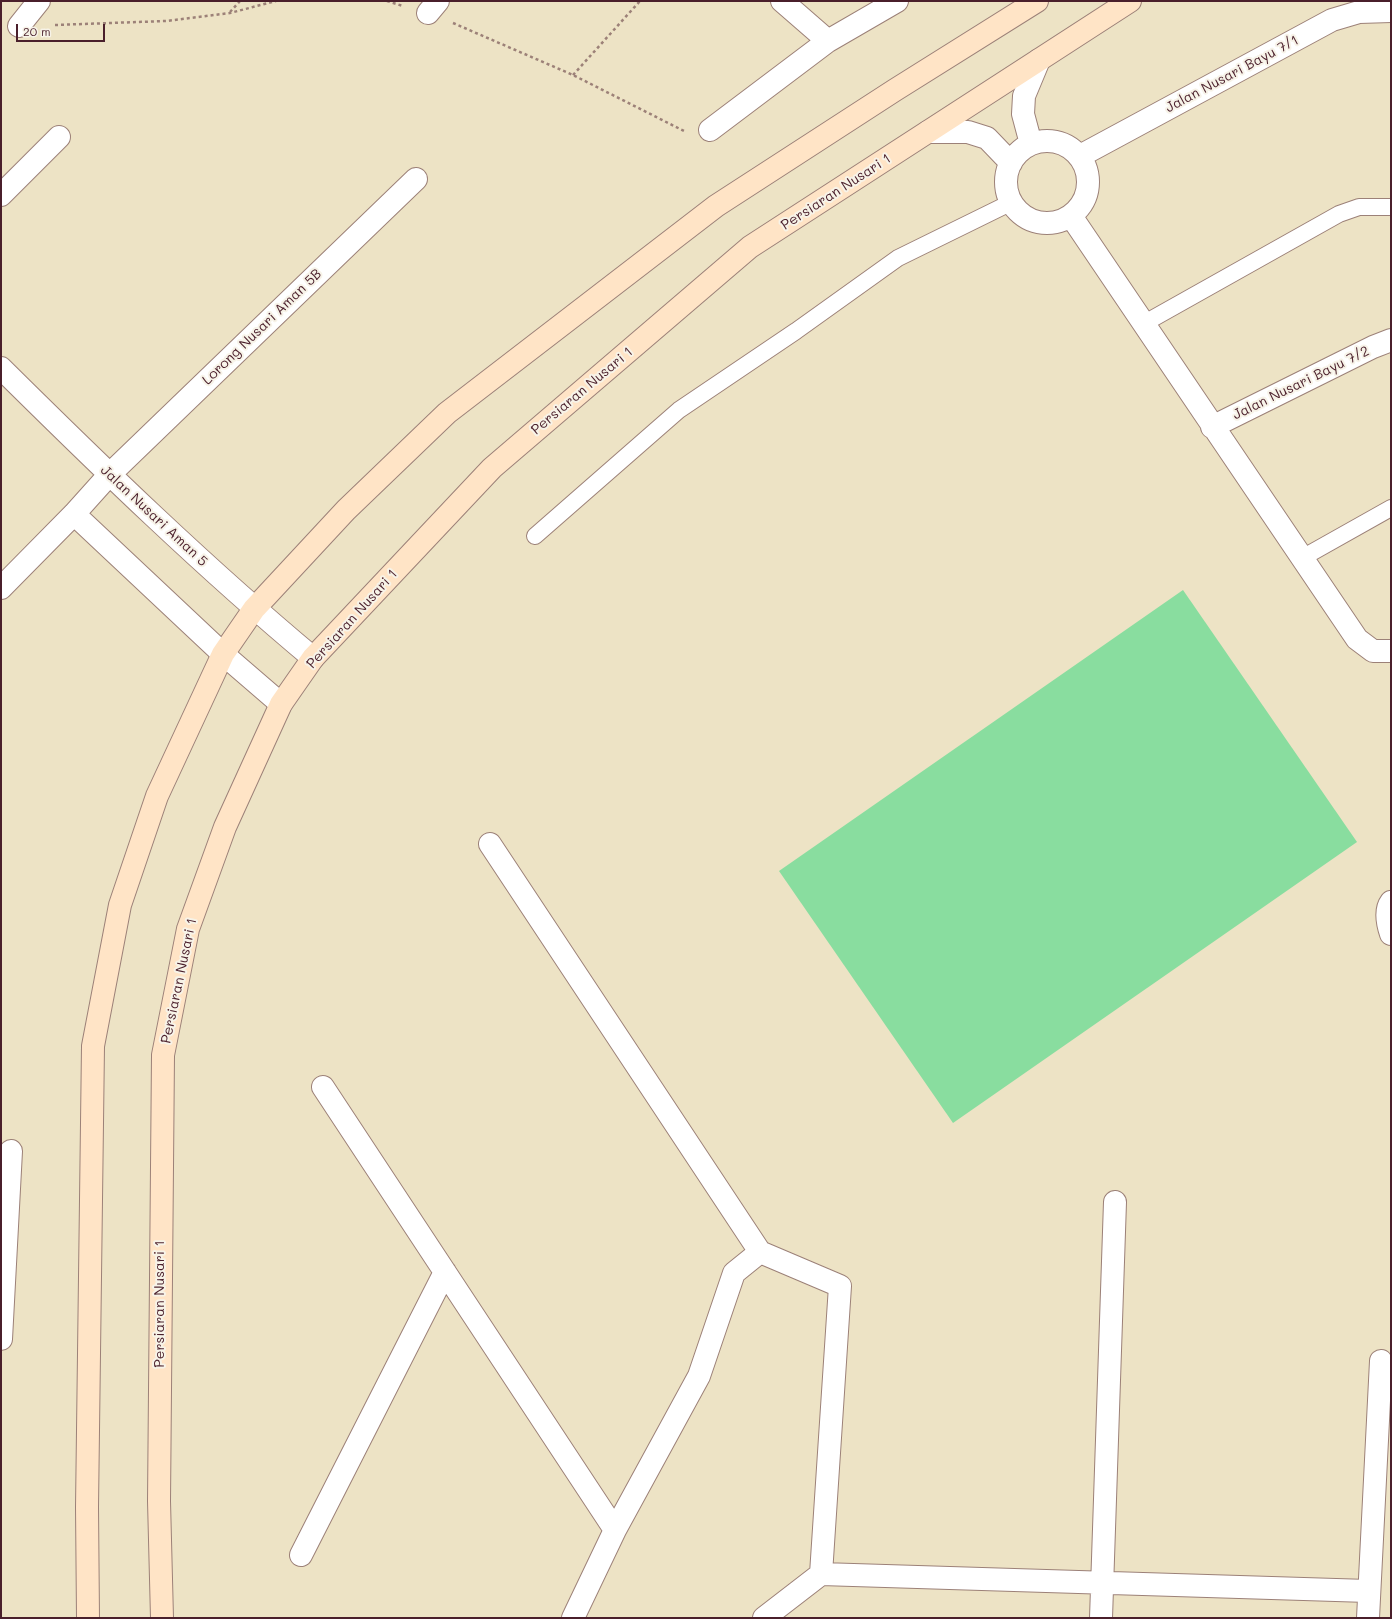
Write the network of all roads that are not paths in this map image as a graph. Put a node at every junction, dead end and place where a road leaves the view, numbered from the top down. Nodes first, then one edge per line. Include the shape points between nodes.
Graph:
1 (39, 1) edge
2 (782, 1) edge
3 (897, 1) edge
4 (1037, 1) edge
5 (1130, 1) edge
6 (1391, 11) edge
7 (19, 26) road end
8 (828, 41) junction
9 (1039, 60) junction
10 (710, 130) road end
11 (928, 132) junction
12 (59, 137) dead end
13 (1030, 144) junction
14 (1080, 156) junction
15 (1011, 163) junction
16 (416, 179) dead end
17 (1, 195) edge
18 (1012, 202) junction
19 (1391, 207) edge
20 (1071, 216) junction
21 (1143, 324) junction
22 (1391, 340) edge
23 (1, 368) edge
24 (1212, 427) junction
25 (109, 475) junction
26 (1391, 508) edge
27 (74, 514) junction
28 (535, 536) dead end
29 (1302, 558) junction
30 (1, 588) edge
31 (254, 609) junction
32 (1391, 652) edge
33 (223, 654) junction
34 (313, 658) junction
35 (281, 704) junction
36 (490, 844) dead end
37 (1391, 902) edge
38 (1391, 934) edge
39 (323, 1087) dead end
40 (11, 1151) dead end
41 (1115, 1202) dead end
42 (760, 1252) junction
43 (445, 1272) junction
44 (1, 1340) edge
45 (1381, 1361) dead end
46 (615, 1530) junction
47 (301, 1555) dead end
48 (821, 1574) junction
49 (1102, 1583) junction
50 (1368, 1591) junction
51 (88, 1618) edge
52 (162, 1618) edge
53 (573, 1618) edge
54 (764, 1618) edge
55 (1101, 1618) edge
56 (1368, 1618) edge

1 - 7 street
2 - 8 street
3 - 8 street
4 - 31 main road via 716,206 454,408 346,510
5 - 9 main road, Persiaran Nusari 1
6 - 14 street, Jalan Nusari Bayu 7/1 via 1359,12 1332,20
8 - 10 street
9 - 11 main road, Persiaran Nusari 1
9 - 13 street via 1024,96 1023,114
11 - 15 street via 968,132 987,138
11 - 34 main road, Persiaran Nusari 1 via 750,247 510,452
12 - 17 street
13 - 14 street via 1043,141 1057,142
13 - 15 street via 1019,152
14 - 20 street via 1086,168 1088,182 1086,195 1080,207
15 - 18 street via 1007,176
16 - 25 street, Lorong Nusari Aman 5B
18 - 20 street via 1021,213 1032,220 1058,222
18 - 28 lane via 898,258 679,410
19 - 21 lane via 1359,207 1339,214
20 - 21 street
21 - 24 street
22 - 24 street, Jalan Nusari Bayu 7/2
23 - 25 street, Jalan Nusari Aman 5
24 - 29 street
25 - 27 street, Lorong Nusari Aman 5B
25 - 31 street, Jalan Nusari Aman 5
26 - 29 lane
27 - 30 street, Lorong Nusari Aman 5B
27 - 33 street
29 - 32 street via 1357,639 1372,651
31 - 33 main road
31 - 34 street, Jalan Nusari Aman 5
33 - 35 street
33 - 51 main road via 157,796 120,905 94,1046 87,1507
34 - 35 main road, Persiaran Nusari 1
35 - 52 main road, Persiaran Nusari 1 via 225,827 188,928 163,1055 158,1501
36 - 42 street
37 - 38 street via 1388,906 1388,926
39 - 43 street
40 - 44 street
41 - 49 street
42 - 46 street via 734,1273 699,1376
42 - 48 street via 840,1286
43 - 46 street
43 - 47 street
45 - 50 street
46 - 53 street
48 - 49 street
48 - 54 street
49 - 50 street
49 - 55 street
50 - 56 street

